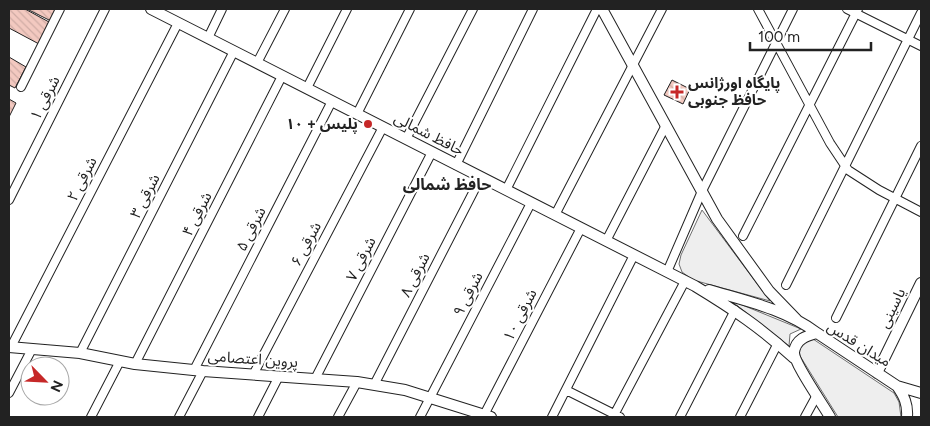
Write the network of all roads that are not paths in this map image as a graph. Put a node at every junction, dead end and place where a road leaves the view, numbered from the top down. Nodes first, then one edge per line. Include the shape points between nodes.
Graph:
1 (60, 9) edge
2 (105, 9) edge
3 (222, 9) edge
4 (285, 9) edge
5 (347, 9) edge
6 (410, 9) edge
7 (473, 9) edge
8 (533, 9) edge
9 (597, 9) edge
10 (602, 9) edge
11 (662, 9) edge
12 (758, 9) edge
13 (793, 9) edge
14 (847, 9) edge
15 (156, 10) edge
16 (856, 11) edge
17 (921, 13) edge
18 (178, 23) junction
19 (208, 38) junction
20 (908, 40) junction
21 (776, 43) junction
22 (921, 46) edge
23 (234, 51) junction
24 (257, 63) junction
25 (633, 65) junction
26 (282, 76) junction
27 (21, 87) dead end
28 (307, 88) junction
29 (332, 101) junction
30 (809, 104) junction
31 (357, 114) junction
32 (666, 124) junction
33 (383, 127) junction
34 (406, 139) junction
35 (921, 146) edge
36 (432, 152) junction
37 (456, 165) junction
38 (845, 165) junction
39 (481, 177) junction
40 (506, 190) junction
41 (702, 191) junction
42 (896, 199) junction
43 (9, 200) edge
44 (531, 203) junction
45 (921, 212) edge
46 (555, 215) junction
47 (581, 228) junction
48 (743, 236) dead end
49 (606, 241) junction
50 (634, 255) junction
51 (667, 272) junction
52 (685, 281) junction
53 (921, 284) edge
54 (786, 285) dead end
55 (694, 286) junction
56 (735, 310) junction
57 (836, 318) dead end
58 (797, 320) junction
59 (816, 333) junction
60 (778, 343) junction
61 (10, 347) edge
62 (32, 348) junction
63 (80, 353) junction
64 (794, 358) junction
65 (120, 361) junction
66 (136, 364) junction
67 (198, 371) junction
68 (877, 373) junction
69 (253, 374) junction
70 (279, 376) junction
71 (315, 379) junction
72 (357, 382) junction
73 (374, 385) junction
74 (897, 386) junction
75 (566, 390) junction
76 (921, 393) edge
77 (9, 394) edge
78 (817, 395) junction
79 (430, 398) junction
80 (486, 416) edge
81 (616, 416) edge
82 (91, 417) edge
83 (179, 417) edge
84 (258, 417) edge
85 (338, 417) edge
86 (420, 417) edge
87 (552, 417) edge
88 (680, 417) edge
89 (740, 417) edge
90 (805, 417) edge
91 (830, 417) edge
92 (907, 417) edge

1 - 27 street
2 - 43 street, ۱ شرقی
3 - 19 street
4 - 24 street
5 - 28 street
6 - 31 street
7 - 34 street
8 - 37 street
9 - 40 street
10 - 25 main road
11 - 25 street
12 - 21 street
13 - 21 street
14 - 16 street
15 - 18 main road, حافظ شمالی
16 - 20 street
16 - 30 street
17 - 20 street
18 - 19 main road, حافظ شمالی
18 - 61 street, ۲ شرقی
19 - 23 main road, حافظ شمالی
20 - 22 street
20 - 38 street
21 - 30 street
21 - 41 street
23 - 24 main road, حافظ شمالی
23 - 63 street, ۳ شرقی
24 - 26 main road, حافظ شمالی
25 - 32 main road
25 - 46 street
26 - 28 main road, حافظ شمالی
26 - 66 street, ۴ شرقی
28 - 29 main road, حافظ شمالی
29 - 31 main road, حافظ شمالی
29 - 67 street, ۵ شرقی
30 - 38 street
30 - 48 street
31 - 33 main road, حافظ شمالی
32 - 41 main road
32 - 49 street
33 - 34 main road, حافظ شمالی
33 - 69 street, ۶ شرقی
34 - 36 main road, حافظ شمالی
35 - 42 street
36 - 37 main road, حافظ شمالی
36 - 71 street, ۷ شرقی
37 - 39 main road, حافظ شمالی
38 - 42 street via 862,180
38 - 54 street
39 - 40 main road, حافظ شمالی
39 - 73 street, ۸ شرقی
40 - 44 main road, حافظ شمالی
41 - 51 street
41 - 58 main road via 717,219 753,270
42 - 45 street
42 - 57 street
44 - 46 main road, حافظ شمالی
44 - 79 street, شرقی ۹
46 - 47 main road, حافظ شمالی
47 - 49 main road, حافظ شمالی
47 - 80 street, شرقی ۱۰
49 - 50 main road, حافظ شمالی
50 - 51 main road, حافظ شمالی
50 - 75 street
51 - 52 main road, حافظ شمالی
52 - 55 main road, حافظ شمالی
52 - 81 street
53 - 68 main road, یاسینی
55 - 56 main road, حافظ شمالی
55 - 58 main road, حافظ شمالی
56 - 60 main road, حافظ شمالی
56 - 88 street
58 - 59 main road, حافظ شمالی
59 - 64 main road, میدان قدس via 799,341
59 - 68 main road, میدان قدس
60 - 64 main road, حافظ شمالی
60 - 89 street
61 - 62 main road, پروین اعتصامی
62 - 63 main road, پروین اعتصامی
62 - 77 street
63 - 65 main road, پروین اعتصامی
64 - 78 main road
65 - 66 main road, پروین اعتصامی
65 - 82 street
66 - 67 main road, پروین اعتصامی
67 - 69 main road, پروین اعتصامی
67 - 83 street, ۵ شرقی
68 - 74 main road, میدان قدس
69 - 70 main road, پروین اعتصامی
70 - 71 main road, پروین اعتصامی
70 - 84 street
71 - 72 main road, پروین اعتصامی
72 - 73 main road, پروین اعتصامی
72 - 85 street
73 - 79 main road, پروین اعتصامی
74 - 76 main road
74 - 92 main road, میدان قدس via 908,408
75 - 81 street
75 - 87 street
78 - 90 street
78 - 91 main road
79 - 80 main road, پروین اعتصامی
79 - 86 street, شرقی ۹

